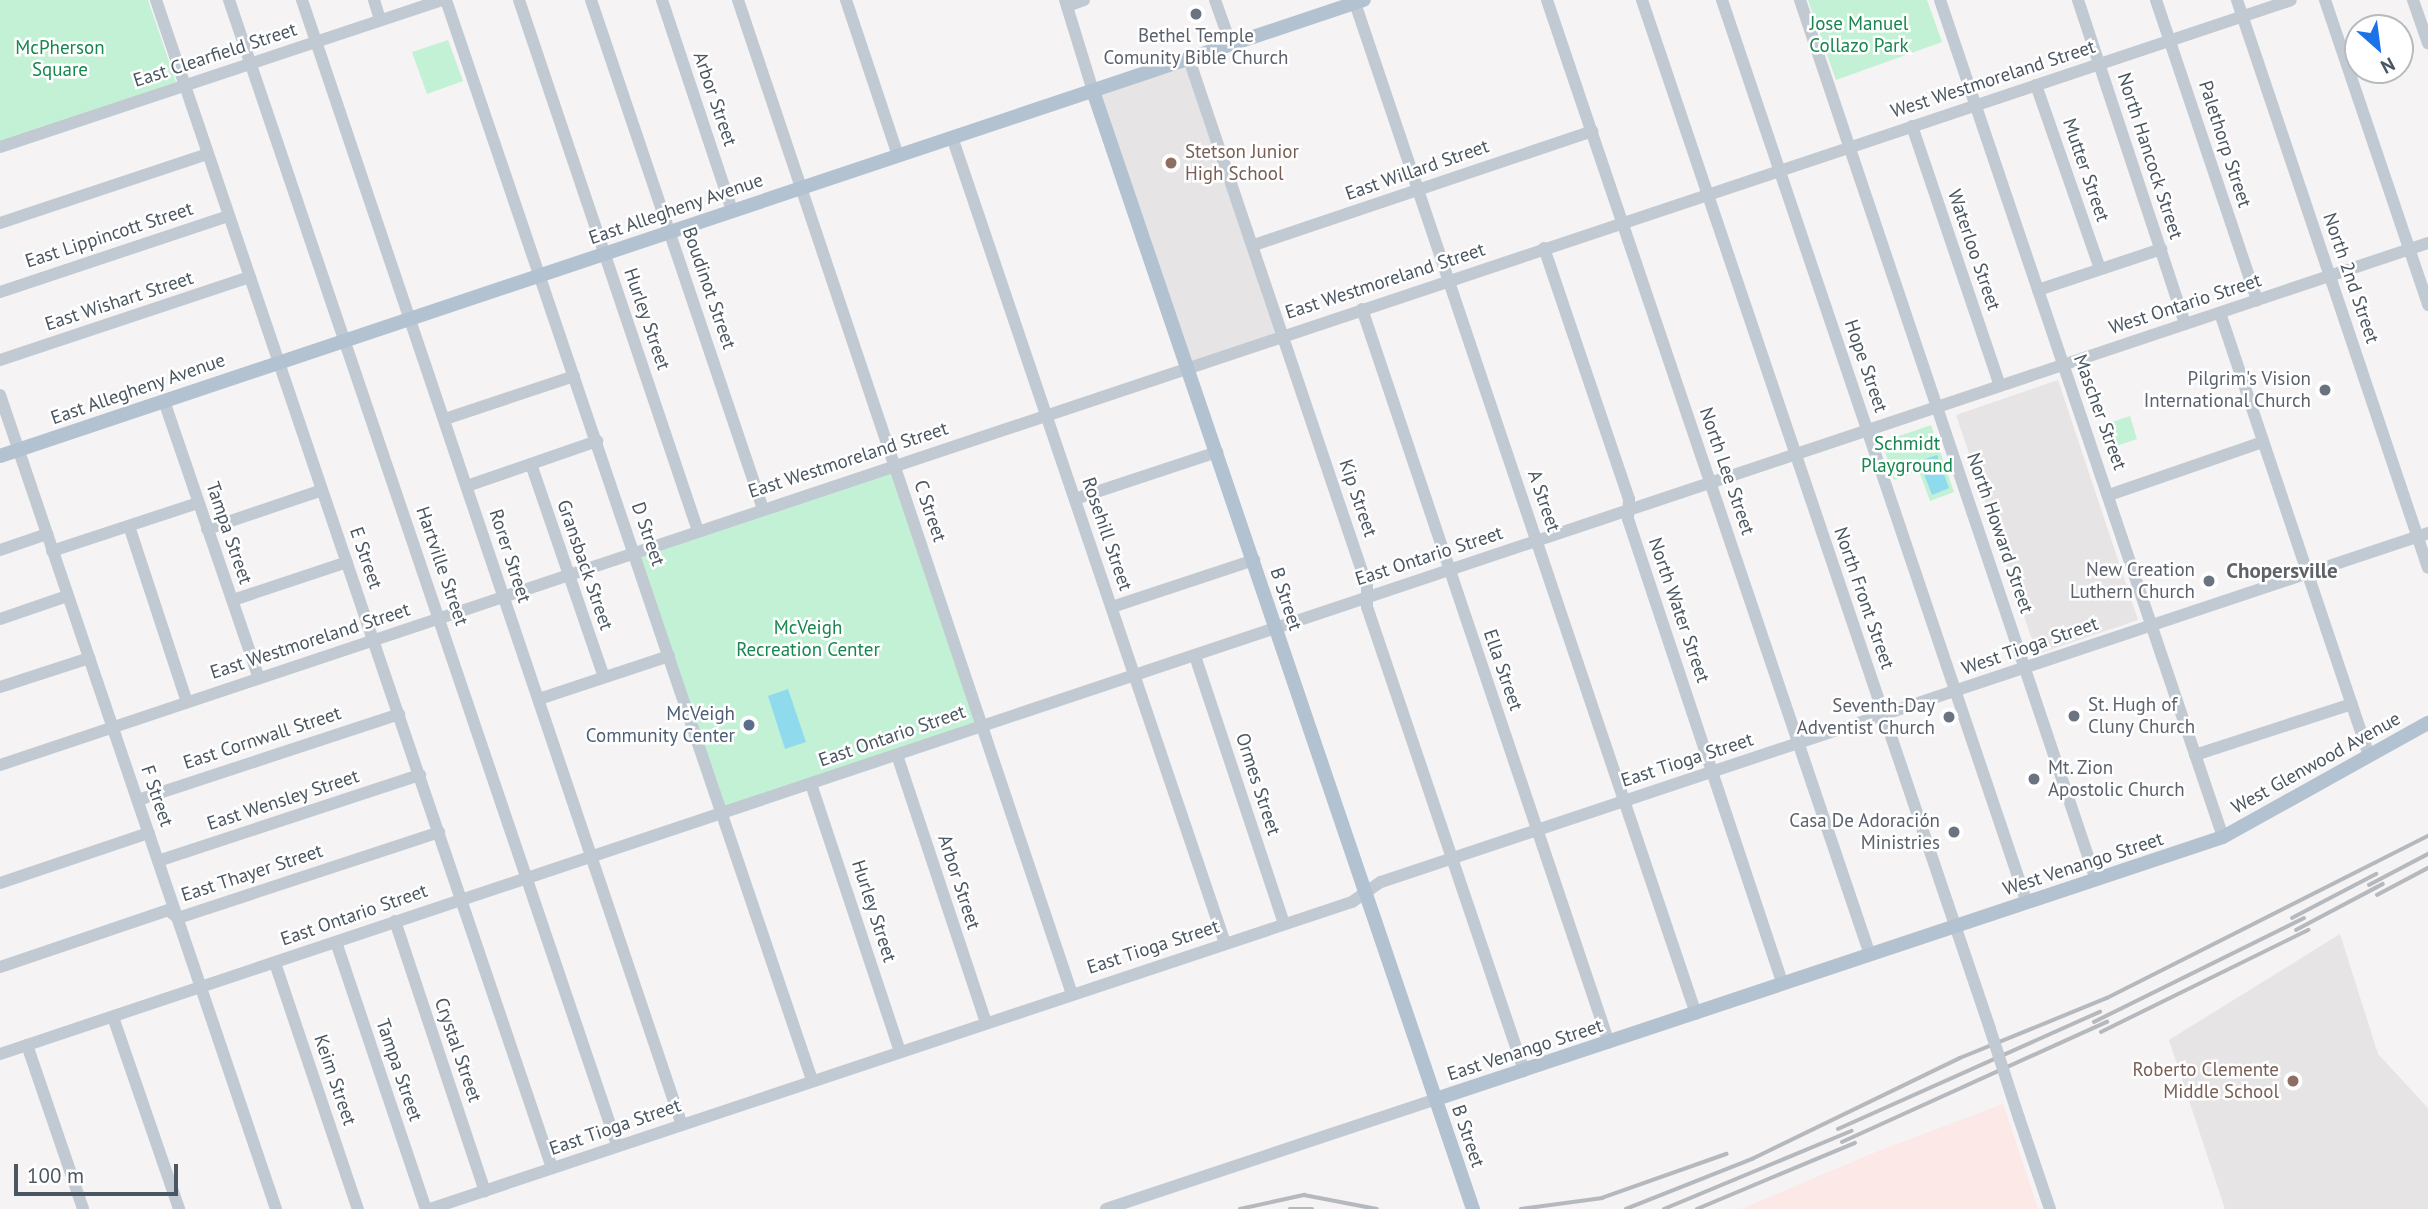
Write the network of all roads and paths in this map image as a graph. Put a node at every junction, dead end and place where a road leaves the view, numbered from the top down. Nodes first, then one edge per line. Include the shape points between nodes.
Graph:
1 (156, 0) edge
2 (229, 0) edge
3 (302, 0) edge
4 (374, 0) edge
5 (444, 0) edge
6 (519, 0) edge
7 (592, 0) edge
8 (662, 0) edge
9 (738, 0) edge
10 (846, 0) edge
11 (1084, 0) edge
12 (1215, 0) edge
13 (1547, 0) edge
14 (1642, 0) edge
15 (1722, 0) edge
16 (1800, 0) edge
17 (1940, 0) edge
18 (2078, 0) edge
19 (2156, 0) edge
20 (2236, 0) edge
21 (2291, 0) edge
22 (2325, 0) edge
23 (2413, 0) edge
24 (1358, 1) edge
25 (1066, 3) edge
26 (2242, 16) junction
27 (380, 20) junction
28 (2427, 36) edge
29 (2170, 40) junction
30 (316, 42) junction
31 (1231, 45) junction
32 (1189, 59) junction
33 (250, 64) junction
34 (2099, 64) junction
35 (2036, 85) junction
36 (185, 86) junction
37 (1093, 91) junction
38 (1975, 105) junction
39 (1912, 126) junction
40 (1592, 131) junction
41 (952, 137) junction
42 (1850, 146) junction
43 (0, 147) edge
44 (208, 154) junction
45 (898, 155) junction
46 (1779, 170) junction
47 (800, 187) junction
48 (1418, 190) junction
49 (1708, 194) junction
50 (732, 210) junction
51 (229, 216) junction
52 (1623, 222) junction
53 (0, 223) edge
54 (670, 232) junction
55 (2428, 243) edge
56 (1254, 245) junction
57 (1544, 248) junction
58 (2161, 248) junction
59 (2409, 250) junction
60 (604, 254) junction
61 (2100, 268) junction
62 (539, 276) junction
63 (2330, 276) junction
64 (250, 277) junction
65 (1450, 280) junction
66 (2038, 290) junction
67 (0, 292) edge
68 (2257, 300) junction
69 (2428, 305) edge
70 (1362, 309) junction
71 (2220, 313) junction
72 (409, 320) junction
73 (2185, 324) junction
74 (1283, 335) junction
75 (345, 342) junction
76 (0, 360) edge
77 (279, 362) junction
78 (2063, 365) junction
79 (1188, 367) junction
80 (574, 376) junction
81 (2000, 386) junction
82 (0, 395) edge
83 (164, 401) junction
84 (1938, 407) junction
85 (1046, 415) junction
86 (445, 419) junction
87 (1867, 430) junction
88 (597, 441) junction
89 (2263, 442) junction
90 (18, 450) junction
91 (1217, 452) junction
92 (1795, 454) junction
93 (0, 456) edge
94 (531, 464) junction
95 (894, 465) junction
96 (1710, 483) junction
97 (467, 486) junction
98 (322, 491) junction
99 (2109, 495) junction
100 (1075, 499) junction
101 (198, 503) junction
102 (763, 509) junction
103 (1630, 510) junction
104 (129, 526) junction
105 (207, 529) junction
106 (698, 531) junction
107 (47, 534) junction
108 (2423, 535) edge
109 (1537, 540) junction
110 (0, 550) edge
111 (52, 551) junction
112 (634, 552) junction
113 (1254, 560) junction
114 (347, 562) junction
115 (2428, 568) edge
116 (1449, 570) junction
117 (2308, 573) junction
118 (567, 574) junction
119 (67, 596) junction
120 (503, 597) junction
121 (1367, 597) junction
122 (233, 600) junction
123 (1112, 607) junction
124 (0, 619) edge
125 (439, 619) junction
126 (2152, 625) junction
127 (1275, 628) junction
128 (374, 640) junction
129 (669, 656) junction
130 (1195, 656) junction
131 (89, 658) junction
132 (2025, 668) junction
133 (1133, 676) junction
134 (604, 677) junction
135 (259, 678) junction
136 (0, 687) edge
137 (1956, 691) junction
138 (539, 699) junction
139 (187, 702) junction
140 (2352, 704) junction
141 (399, 713) junction
142 (1883, 715) junction
143 (2428, 723) edge
144 (982, 726) junction
145 (113, 727) junction
146 (1798, 743) junction
147 (897, 755) junction
148 (2195, 755) junction
149 (2370, 755) junction
150 (0, 765) edge
151 (1713, 772) junction
152 (420, 775) junction
153 (811, 785) junction
154 (138, 800) junction
155 (1624, 801) junction
156 (722, 814) junction
157 (439, 831) junction
158 (1537, 831) junction
159 (149, 833) junction
160 (2223, 837) junction
161 (591, 856) junction
162 (1452, 860) junction
163 (158, 861) junction
164 (527, 878) junction
165 (2096, 880) junction
166 (0, 883) edge
167 (1364, 892) junction
168 (462, 898) junction
169 (2027, 903) junction
170 (178, 918) junction
171 (395, 921) junction
172 (1284, 924) junction
173 (1955, 926) junction
174 (336, 943) junction
175 (1225, 943) junction
176 (1870, 955) junction
177 (275, 962) junction
178 (0, 967) edge
179 (1783, 984) junction
180 (199, 988) junction
181 (1072, 995) junction
182 (1696, 1014) junction
183 (113, 1017) junction
184 (986, 1022) junction
185 (1609, 1043) junction
186 (27, 1045) junction
187 (900, 1051) junction
188 (0, 1054) edge
189 (1524, 1071) junction
190 (812, 1080) junction
191 (1436, 1100) junction
192 (682, 1125) junction
193 (617, 1145) junction
194 (552, 1168) junction
195 (485, 1191) junction
196 (83, 1209) edge
197 (179, 1209) edge
198 (276, 1209) edge
199 (358, 1209) edge
200 (428, 1209) edge
201 (1106, 1209) edge
202 (1473, 1209) edge
203 (2050, 1209) edge

1 - 36 street, E Street
2 - 33 street, Hartville Street
3 - 30 street, Rorer Street
4 - 27 street
5 - 27 street, East Clearfield Street
5 - 62 street, D Street
6 - 60 street, Hurley Street
7 - 54 street, Boudinot Street
8 - 50 street, Arbor Street
9 - 47 street, C Street
10 - 45 street
11 - 25 street
12 - 31 street
13 - 40 street, North Lee Street
14 - 49 street, North Front Street
15 - 46 street, Hope Street
16 - 42 street, North Howard Street
17 - 38 street, Mascher Street
18 - 34 street, North Hancock Street
19 - 29 street, Palethorp Street
20 - 26 street, North 2nd Street
21 - 26 street, West Westmoreland Street
22 - 59 street
23 - 28 street
24 - 31 main road, East Allegheny Avenue
24 - 48 street, A Street
25 - 37 street, B Street
26 - 29 street, West Westmoreland Street
26 - 63 street, North 2nd Street
27 - 30 street, East Clearfield Street
29 - 34 street, West Westmoreland Street
29 - 68 street, Palethorp Street
30 - 33 street, East Clearfield Street
30 - 72 street, Rorer Street
31 - 32 main road, East Allegheny Avenue
32 - 37 main road, East Allegheny Avenue
32 - 56 street, Kip Street
33 - 36 street, East Clearfield Street
33 - 75 street, Hartville Street
34 - 35 street, West Westmoreland Street
34 - 58 street, North Hancock Street
35 - 38 street, West Westmoreland Street
35 - 61 street, Mutter Street
36 - 43 street, East Clearfield Street
36 - 44 street, E Street
37 - 41 main road, East Allegheny Avenue
37 - 79 main road, B Street
38 - 39 street, West Westmoreland Street
38 - 66 street, Mascher Street
39 - 42 street, West Westmoreland Street
39 - 81 street, Waterloo Street
40 - 48 street, East Willard Street
40 - 52 street, North Lee Street
41 - 45 main road, East Allegheny Avenue
41 - 85 street, Rosehill Street
42 - 46 street, West Westmoreland Street
42 - 84 street, North Howard Street
44 - 51 street, E Street
44 - 53 street
45 - 47 main road, East Allegheny Avenue
46 - 49 street, West Westmoreland Street
46 - 87 street, Hope Street
47 - 50 main road, East Allegheny Avenue
47 - 95 street, C Street
48 - 56 street, East Willard Street
48 - 65 street, A Street
49 - 52 street, East Westmoreland Street
49 - 92 street, North Front Street
50 - 54 main road, East Allegheny Avenue
51 - 64 street, E Street
51 - 67 street, East Lippincott Street
52 - 57 street, East Westmoreland Street
52 - 96 street, North Lee Street
54 - 60 main road, East Allegheny Avenue
54 - 102 street, Boudinot Street
55 - 59 street, West Ontario Street
56 - 74 street, Kip Street
57 - 65 street, East Westmoreland Street
57 - 103 street, North Water Street
58 - 61 street
58 - 73 street, North Hancock Street
59 - 63 street, West Ontario Street
59 - 69 street
60 - 62 main road, East Allegheny Avenue
60 - 106 street, Hurley Street
61 - 66 street
62 - 72 main road, East Allegheny Avenue
62 - 80 street, D Street
63 - 68 street, West Ontario Street
63 - 108 street, North 2nd Street
64 - 76 street, East Wishart Street
64 - 77 street, E Street
65 - 70 street, East Westmoreland Street
65 - 109 street, A Street
66 - 78 street, Mascher Street
68 - 71 street, West Ontario Street
70 - 74 street, East Westmoreland Street
70 - 116 street, Ella Street
71 - 73 street, West Ontario Street
71 - 89 street
72 - 75 main road, East Allegheny Avenue
72 - 86 street, Rorer Street
73 - 78 street, West Ontario Street
74 - 79 street, East Westmoreland Street
74 - 121 street, Kip Street
75 - 77 main road, East Allegheny Avenue
75 - 125 street, Hartville Street
77 - 83 main road, East Allegheny Avenue
77 - 98 street, E Street
78 - 81 street, West Ontario Street
78 - 99 street, Mascher Street
79 - 85 street, East Westmoreland Street
79 - 91 main road, B Street
80 - 86 street
80 - 88 street, D Street
81 - 84 street, West Ontario Street
82 - 90 street, F Street
83 - 90 main road, East Allegheny Avenue
83 - 101 street, Tampa Street
84 - 87 street, West Ontario Street
84 - 132 street, North Howard Street
85 - 95 street, East Westmoreland Street
85 - 100 street, Rosehill Street
86 - 97 street, Rorer Street
87 - 92 street, West Ontario Street
87 - 137 street, Hope Street
88 - 94 street
88 - 112 street, D Street
89 - 99 street
89 - 117 street
90 - 93 main road, East Allegheny Avenue
90 - 107 street, F Street
91 - 100 street
91 - 113 main road, B Street
92 - 96 street, East Ontario Street
92 - 142 street, North Front Street
94 - 97 street
94 - 118 street, Gransback Street
95 - 102 street, East Westmoreland Street
95 - 144 street, C Street
96 - 103 street, East Ontario Street
96 - 146 street, North Lee Street
97 - 120 street, Rorer Street
98 - 105 street
98 - 114 street, E Street
99 - 126 street, Mascher Street
100 - 123 street, Rosehill Street
101 - 104 street
101 - 105 street, Tampa Street
102 - 106 street, East Westmoreland Street
103 - 109 street, East Ontario Street
103 - 151 street, North Water Street via 1628,519
104 - 111 street
104 - 139 street
105 - 122 street, Tampa Street
106 - 112 street, East Westmoreland Street
107 - 110 street
107 - 111 street, F Street
108 - 115 street, North 2nd Street
108 - 117 street, West Tioga Street
109 - 116 street, East Ontario Street
109 - 155 street, A Street
111 - 119 street, F Street
112 - 118 street, East Westmoreland Street
112 - 129 street, D Street
113 - 123 street
113 - 127 main road, B Street
114 - 122 street
114 - 128 street, E Street
116 - 121 street, East Ontario Street
116 - 158 street, Ella Street
117 - 126 street, West Tioga Street
117 - 140 street
118 - 120 street, East Westmoreland Street
118 - 134 street, Gransback Street
119 - 124 street
119 - 131 street, F Street
120 - 125 street, East Westmoreland Street
120 - 138 street, Rorer Street
121 - 127 street, East Ontario Street
121 - 162 street, Kip Street
122 - 135 street, Tampa Street
123 - 133 street, Rosehill Street
125 - 128 street, East Westmoreland Street
125 - 164 street, Hartville Street
126 - 132 street, West Tioga Street
126 - 148 street, Mascher Street
127 - 130 street, East Ontario Street
127 - 167 main road, B Street
128 - 135 street, East Westmoreland Street
128 - 141 street, E Street
129 - 134 street
129 - 156 street, D Street
130 - 133 street, East Ontario Street
130 - 172 street, Ormes Street
131 - 136 street
131 - 145 street, F Street
132 - 137 street, West Tioga Street
132 - 165 street, North Howard Street
133 - 144 street, East Ontario Street
133 - 175 street, Rosehill Street
134 - 138 street
135 - 139 street, East Westmoreland Street
137 - 142 street, West Tioga Street
137 - 169 street, Hope Street
138 - 161 street, Rorer Street
139 - 145 street, East Westmoreland Street
140 - 148 street
140 - 149 street
141 - 152 street, E Street
141 - 154 street, East Cornwall Street
142 - 146 street, East Tioga Street
142 - 173 street, North Front Street
143 - 149 main road, West Glenwood Avenue
144 - 147 street, East Ontario Street
144 - 181 street, C Street
145 - 150 street, East Westmoreland Street
145 - 154 street, F Street
146 - 151 street, East Tioga Street
146 - 176 street, North Lee Street
147 - 153 street, East Ontario Street
147 - 184 street, Arbor Street
148 - 160 street, Mascher Street
149 - 160 main road, West Glenwood Avenue
151 - 155 street, East Tioga Street
151 - 179 street, North Water Street
152 - 157 street, E Street
152 - 163 street, East Wensley Street
153 - 156 street, East Ontario Street
153 - 187 street, Hurley Street
154 - 159 street, F Street
155 - 158 street, East Tioga Street
155 - 182 street, A Street
156 - 161 street, East Ontario Street
156 - 190 street, D Street
157 - 168 street, E Street
157 - 170 street, East Thayer Street
158 - 162 street, East Tioga Street
158 - 185 street, Ella Street
159 - 163 street, F Street
159 - 166 street
160 - 165 main road, West Venango Street
161 - 164 street, East Ontario Street
161 - 192 street, Rorer Street
162 - 167 street, East Tioga Street via 1381,882
162 - 189 street, Kip Street
163 - 170 street, F Street
164 - 168 street, East Ontario Street
164 - 193 street, Hartville Street
165 - 169 main road, West Venango Street
167 - 172 street, East Tioga Street via 1352,902
167 - 191 main road, B Street
168 - 171 street, East Ontario Street
168 - 194 street, E Street
169 - 173 main road, West Venango Street
170 - 178 street, East Thayer Street via 168,910
170 - 180 street, F Street
171 - 174 street, East Ontario Street
171 - 195 street, Crystal Street
172 - 175 street, East Tioga Street
173 - 176 main road, East Venango Street
173 - 203 street, North Front Street, bridge
174 - 177 street, East Ontario Street
174 - 200 street, Tampa Street
175 - 181 street, East Tioga Street
176 - 179 main road, East Venango Street
177 - 180 street, East Ontario Street
177 - 199 street, Keim Street
179 - 182 main road, East Venango Street
180 - 183 street, East Ontario Street
180 - 198 street, F Street
181 - 184 street, East Tioga Street
182 - 185 main road, East Venango Street
183 - 186 street, East Ontario Street
183 - 197 street
184 - 187 street, East Tioga Street
185 - 189 main road, East Venango Street
186 - 188 street, East Ontario Street
186 - 196 street
187 - 190 street, East Tioga Street
189 - 191 main road, East Venango Street
190 - 192 street, East Tioga Street
191 - 201 street, East Venango Street
191 - 202 main road, B Street
192 - 193 street, East Tioga Street
193 - 194 street, East Tioga Street
194 - 195 street, East Tioga Street
195 - 200 street, East Tioga Street

